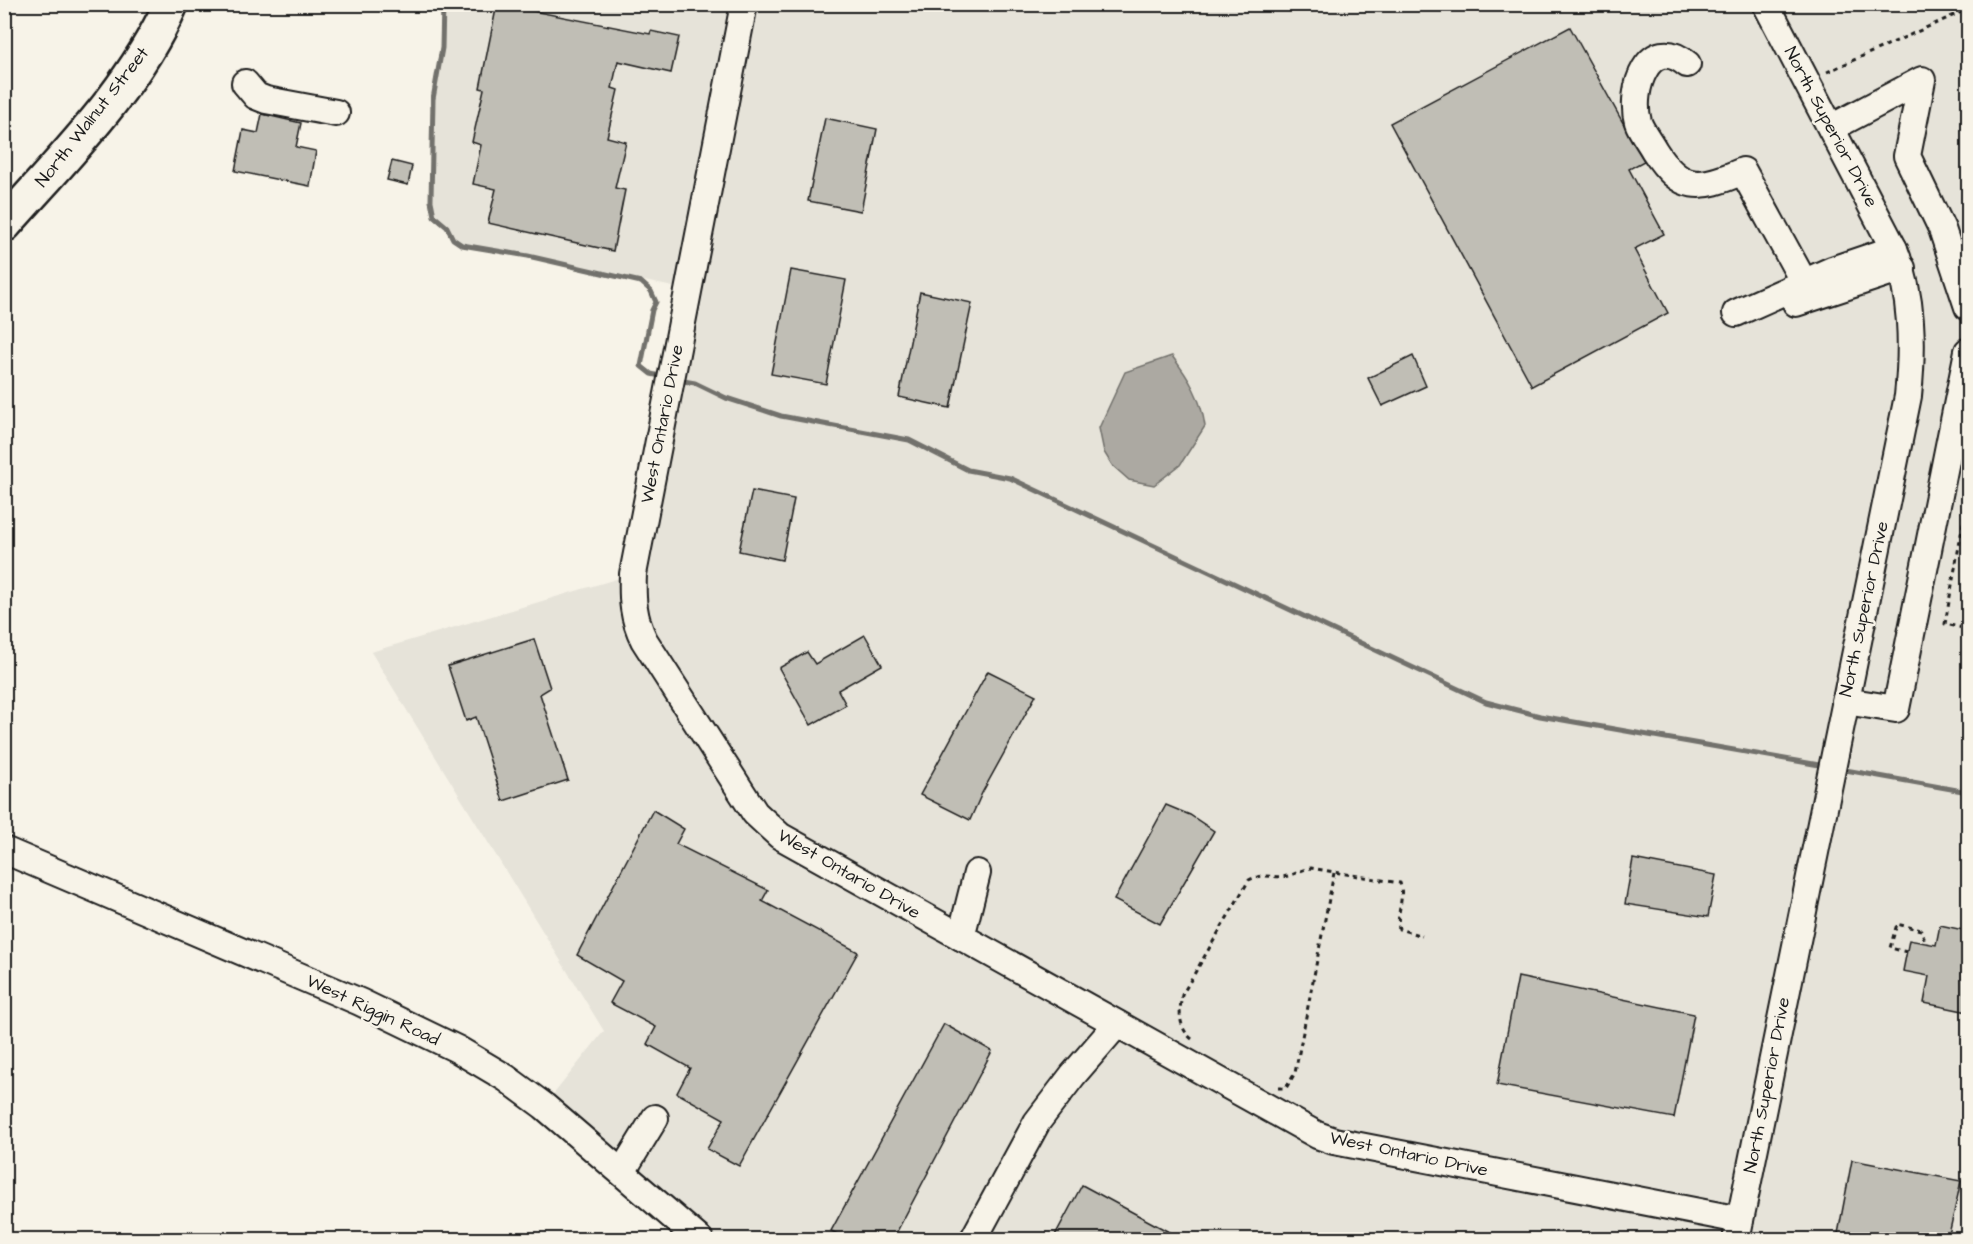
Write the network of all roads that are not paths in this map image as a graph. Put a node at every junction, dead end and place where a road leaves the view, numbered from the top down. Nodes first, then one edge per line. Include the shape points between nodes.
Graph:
1 (171, 4) edge
2 (744, 4) edge
3 (1766, 4) edge
4 (1687, 64) dead end
5 (245, 83) dead end
6 (336, 113) dead end
7 (1832, 128) junction
8 (4, 225) edge
9 (1898, 259) junction
10 (1809, 290) junction
11 (1968, 308) edge
12 (1741, 319) dead end
13 (1968, 351) edge
14 (1845, 701) junction
15 (4, 850) edge
16 (977, 873) dead end
17 (961, 937) junction
18 (1117, 1024) junction
19 (655, 1118) dead end
20 (621, 1172) junction
21 (1738, 1230) edge
22 (700, 1239) edge
23 (973, 1239) edge

1 - 8 main road, North Walnut Street via 156,34 112,98
2 - 17 street, West Ontario Drive via 633,574 633,609 644,640 755,813 780,836
3 - 7 street, North Superior Drive
4 - 10 street via 1676,54 1667,54 1645,68 1635,94 1638,124 1668,172 1682,181 1717,182 1743,171
5 - 6 street via 256,96 266,100
7 - 9 street, North Superior Drive
7 - 11 street via 1922,80 1907,156 1942,229
9 - 10 street
9 - 14 street, North Superior Drive via 1911,322 1908,396
10 - 12 street
13 - 14 street via 1896,708
14 - 21 street, North Superior Drive
15 - 20 street, West Riggin Road via 412,1025 506,1078
16 - 17 street
17 - 18 street, West Ontario Drive
18 - 21 street, West Ontario Drive via 1297,1125 1334,1141
18 - 23 street via 1037,1122
19 - 20 street
20 - 22 street, West Riggin Road

